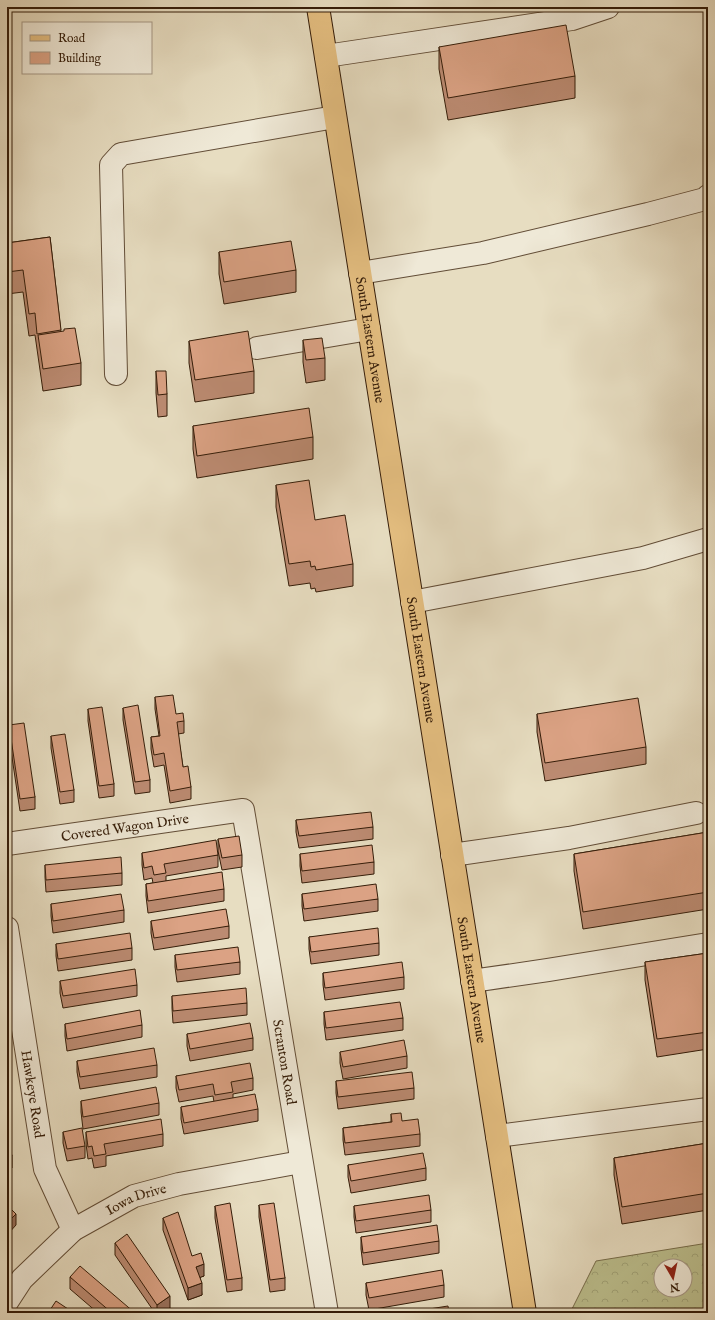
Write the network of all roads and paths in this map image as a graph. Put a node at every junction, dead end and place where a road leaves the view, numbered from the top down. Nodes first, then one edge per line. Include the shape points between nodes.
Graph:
1 (318, 7) edge
2 (608, 7) edge
3 (326, 56) junction
4 (335, 117) junction
5 (708, 196) edge
6 (360, 273) junction
7 (369, 329) junction
8 (258, 348) dead end
9 (116, 374) dead end
10 (708, 540) edge
11 (412, 602) junction
12 (243, 810) joint
13 (696, 813) dead end
14 (7, 844) edge
15 (452, 855) junction
16 (7, 928) edge
17 (708, 944) edge
18 (472, 981) junction
19 (708, 1109) edge
20 (497, 1136) junction
21 (301, 1162) junction
22 (73, 1230) junction
23 (7, 1302) edge
24 (327, 1313) edge
25 (525, 1313) edge

1 - 3 main road, South Eastern Avenue
2 - 3 street via 572,19
3 - 4 main road, South Eastern Avenue
4 - 6 main road, South Eastern Avenue
4 - 9 street via 121,154 111,165
5 - 6 street via 705,199 648,214 482,253
6 - 7 main road, South Eastern Avenue
7 - 8 street
7 - 11 main road, South Eastern Avenue
10 - 11 street via 643,558
11 - 15 main road, South Eastern Avenue
12 - 14 street, Covered Wagon Drive
12 - 21 street, Scranton Road
13 - 15 street via 569,838
15 - 18 main road, South Eastern Avenue
16 - 22 street, Hawkeye Road via 45,1169
17 - 18 street
18 - 20 main road, South Eastern Avenue
19 - 20 street
20 - 25 main road, South Eastern Avenue
21 - 22 street, Iowa Drive via 180,1184 134,1196
21 - 24 street, Scranton Road
22 - 23 street, Iowa Drive via 22,1279

